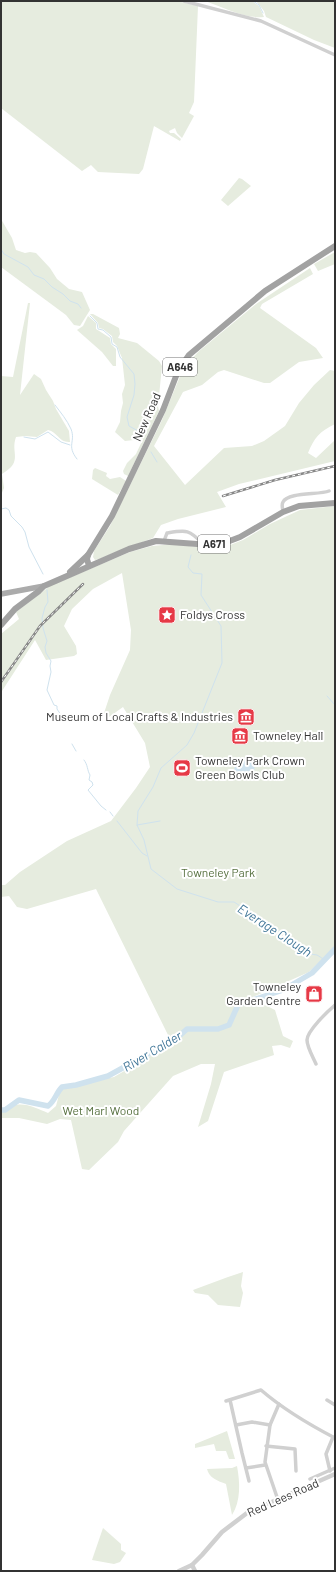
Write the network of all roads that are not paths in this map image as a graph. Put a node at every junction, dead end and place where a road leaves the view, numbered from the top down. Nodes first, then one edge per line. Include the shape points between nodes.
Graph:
1 (184, 1) edge
2 (335, 55) edge
3 (335, 246) edge
4 (329, 490) dead end
5 (335, 503) edge
6 (283, 512) junction
7 (164, 541) junction
8 (204, 544) junction
9 (88, 555) junction
10 (89, 566) junction
11 (66, 575) junction
12 (44, 586) junction
13 (1, 594) edge
14 (1, 624) edge
15 (335, 1005) edge
16 (316, 1064) dead end
17 (327, 1400) dead end
18 (279, 1404) junction
19 (335, 1405) edge
20 (236, 1425) junction
21 (270, 1425) junction
22 (334, 1438) edge
23 (266, 1446) junction
24 (265, 1465) junction
25 (246, 1468) junction
26 (335, 1468) edge
27 (330, 1470) junction
28 (296, 1471) dead end
29 (335, 1474) edge
30 (310, 1479) dead end
31 (249, 1481) dead end
32 (278, 1500) junction
33 (192, 1564) junction
34 (179, 1571) edge
35 (195, 1571) edge

1 - 2 street via 261,21
3 - 9 highway, New Road / A646 via 265,291 189,355 178,371 163,410 112,516
4 - 6 street via 286,499 283,502
5 - 6 highway, A671 via 299,506
6 - 8 highway, A671 via 234,540
7 - 8 highway, A671
7 - 8 street via 167,533 184,530
7 - 10 highway, A671 via 130,549
9 - 10 highway
9 - 11 highway, New Road
10 - 11 highway
11 - 12 highway
12 - 13 main road
12 - 14 highway
15 - 16 street via 307,1037
17 - 19 street
18 - 20 street via 261,1390 228,1401
18 - 21 street
18 - 22 street
20 - 21 street via 252,1422
20 - 25 street
21 - 23 street
22 - 27 street via 326,1454
23 - 24 street
23 - 28 street via 295,1449
24 - 25 street
24 - 32 street
25 - 31 street
26 - 27 street
27 - 30 street
29 - 32 street, Red Lees Road
32 - 33 street, Red Lees Road via 246,1513 236,1520
33 - 34 street, Red Lees Road
33 - 35 street

